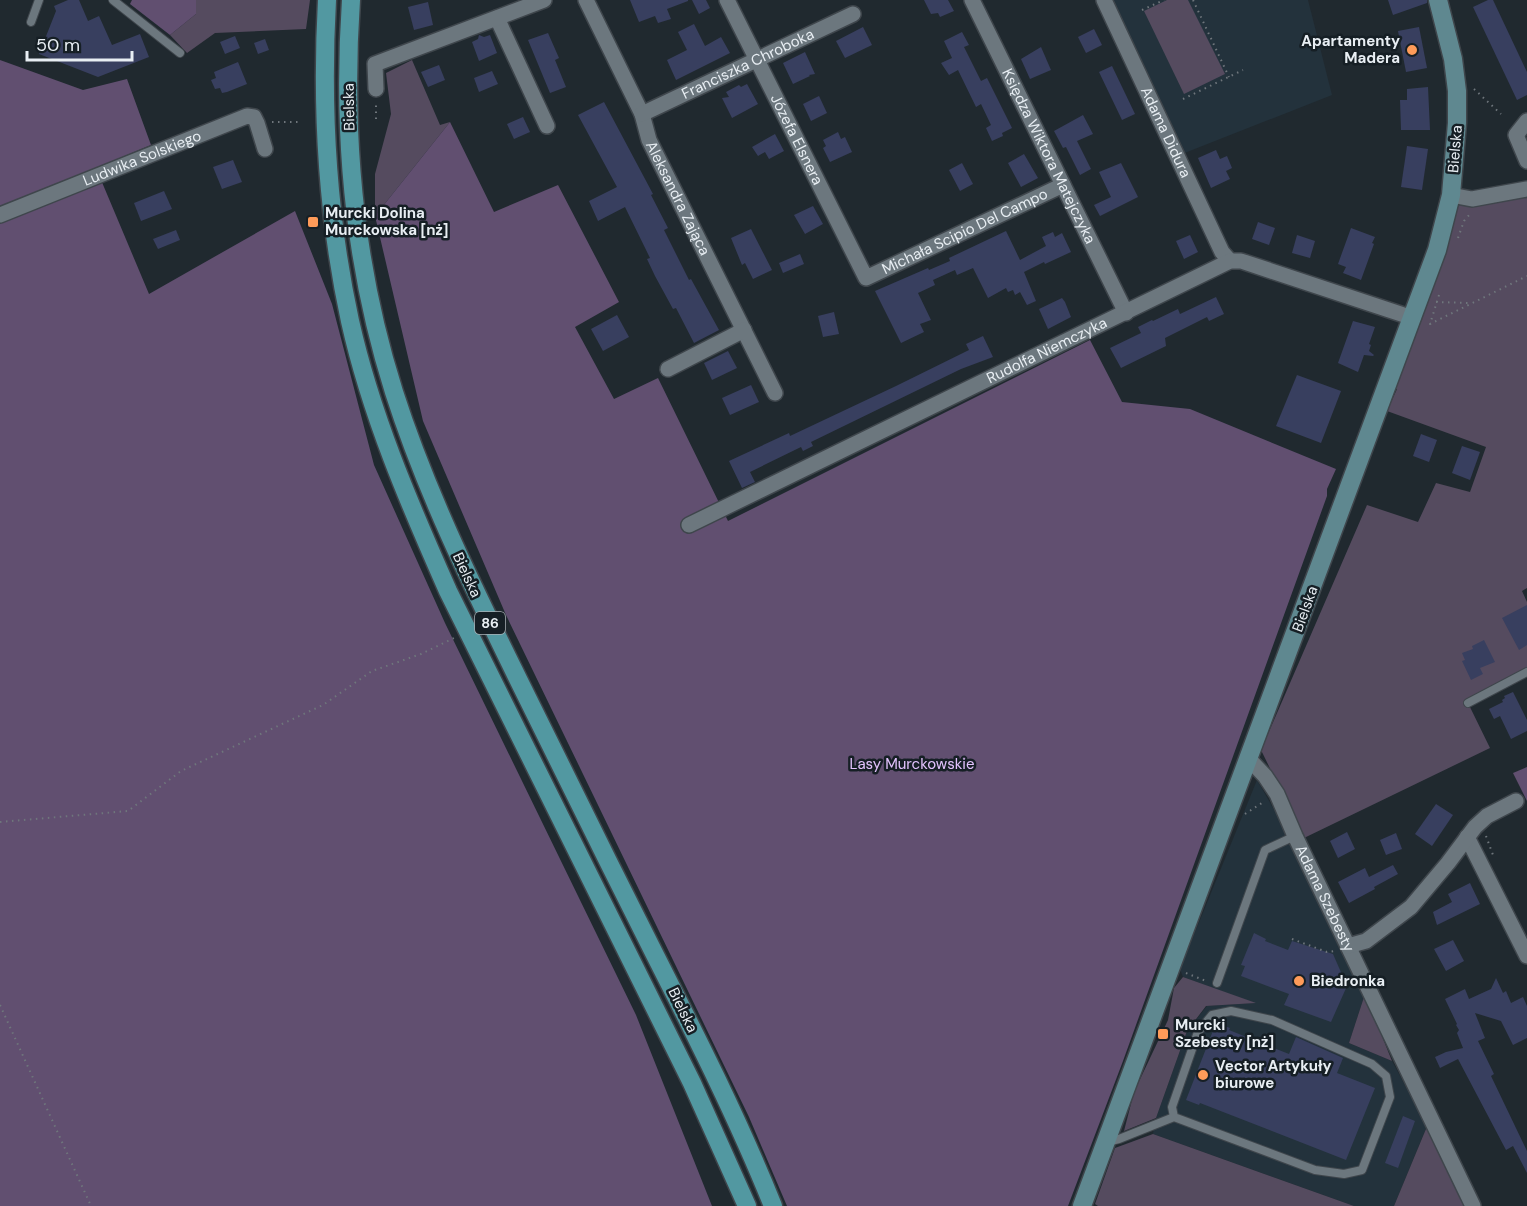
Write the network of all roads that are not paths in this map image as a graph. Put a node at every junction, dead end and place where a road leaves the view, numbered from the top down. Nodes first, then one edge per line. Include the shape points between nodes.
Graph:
1 (39, 0) edge
2 (113, 0) edge
3 (327, 0) edge
4 (351, 0) edge
5 (544, 0) edge
6 (586, 0) edge
7 (727, 0) edge
8 (972, 0) edge
9 (1104, 0) edge
10 (1438, 0) edge
11 (854, 14) dead end
12 (497, 18) junction
13 (31, 22) dead end
14 (180, 53) dead end
15 (758, 60) junction
16 (376, 89) dead end
17 (642, 114) junction
18 (1527, 120) edge
19 (547, 126) dead end
20 (265, 149) dead end
21 (1527, 161) edge
22 (1063, 185) junction
23 (1527, 189) edge
24 (1451, 195) junction
25 (0, 215) edge
26 (1230, 261) junction
27 (866, 278) joint
28 (1126, 313) junction
29 (1413, 318) junction
30 (744, 330) junction
31 (668, 369) dead end
32 (775, 393) dead end
33 (689, 525) dead end
34 (1527, 672) edge
35 (1468, 703) dead end
36 (1249, 759) junction
37 (1516, 801) dead end
38 (1295, 836) junction
39 (1467, 837) junction
40 (1341, 949) junction
41 (1527, 956) edge
42 (1217, 983) dead end
43 (1174, 1117) junction
44 (1106, 1142) junction
45 (747, 1206) edge
46 (773, 1206) edge
47 (1082, 1206) edge
48 (1473, 1206) edge

1 - 13 lane
2 - 14 lane
3 - 45 main road, Bielska / 86 via 324,96 332,222 350,322 371,398 398,475 448,591 692,1083
4 - 46 main road, Bielska / 86 via 348,113 357,219 373,311 408,434 471,584 711,1068
5 - 12 street
6 - 17 street, Aleksandra Zająca
7 - 15 street, Józefa Elsnera
8 - 22 street, Księdza Wiktora Matejczyka
9 - 26 street, Adama Didura via 1222,252
10 - 24 street, Bielska via 1457,91
11 - 15 street, Franciszka Chroboka
12 - 16 street via 375,64
12 - 19 street
15 - 17 street, Franciszka Chroboka
15 - 27 street, Józefa Elsnera
17 - 30 street, Aleksandra Zająca via 649,140
18 - 21 street via 1516,135
20 - 25 street, Ludwika Solskiego via 254,117 247,116
22 - 27 street, Michała Scipio Del Campo
22 - 28 street, Księdza Wiktora Matejczyka
23 - 24 street via 1472,199
24 - 29 street, Bielska
26 - 28 street, Rudolfa Niemczyka
26 - 29 street via 1241,261
28 - 33 street, Rudolfa Niemczyka
29 - 36 street, Bielska
30 - 31 street
30 - 32 street, Aleksandra Zająca
34 - 35 lane
36 - 38 street, Adama Szebesty via 1277,794
36 - 44 street, Bielska
37 - 39 street via 1487,816
38 - 40 street, Adama Szebesty
38 - 42 lane via 1265,850
39 - 40 street via 1410,907 1366,941
39 - 41 street
40 - 48 street, Adama Szebesty
43 - 43 lane via 1316,1170 1344,1174 1362,1170 1390,1097 1386,1076 1372,1064 1272,1020 1231,1011 1212,1015 1198,1032 1172,1107
43 - 44 lane
44 - 47 street, Bielska

